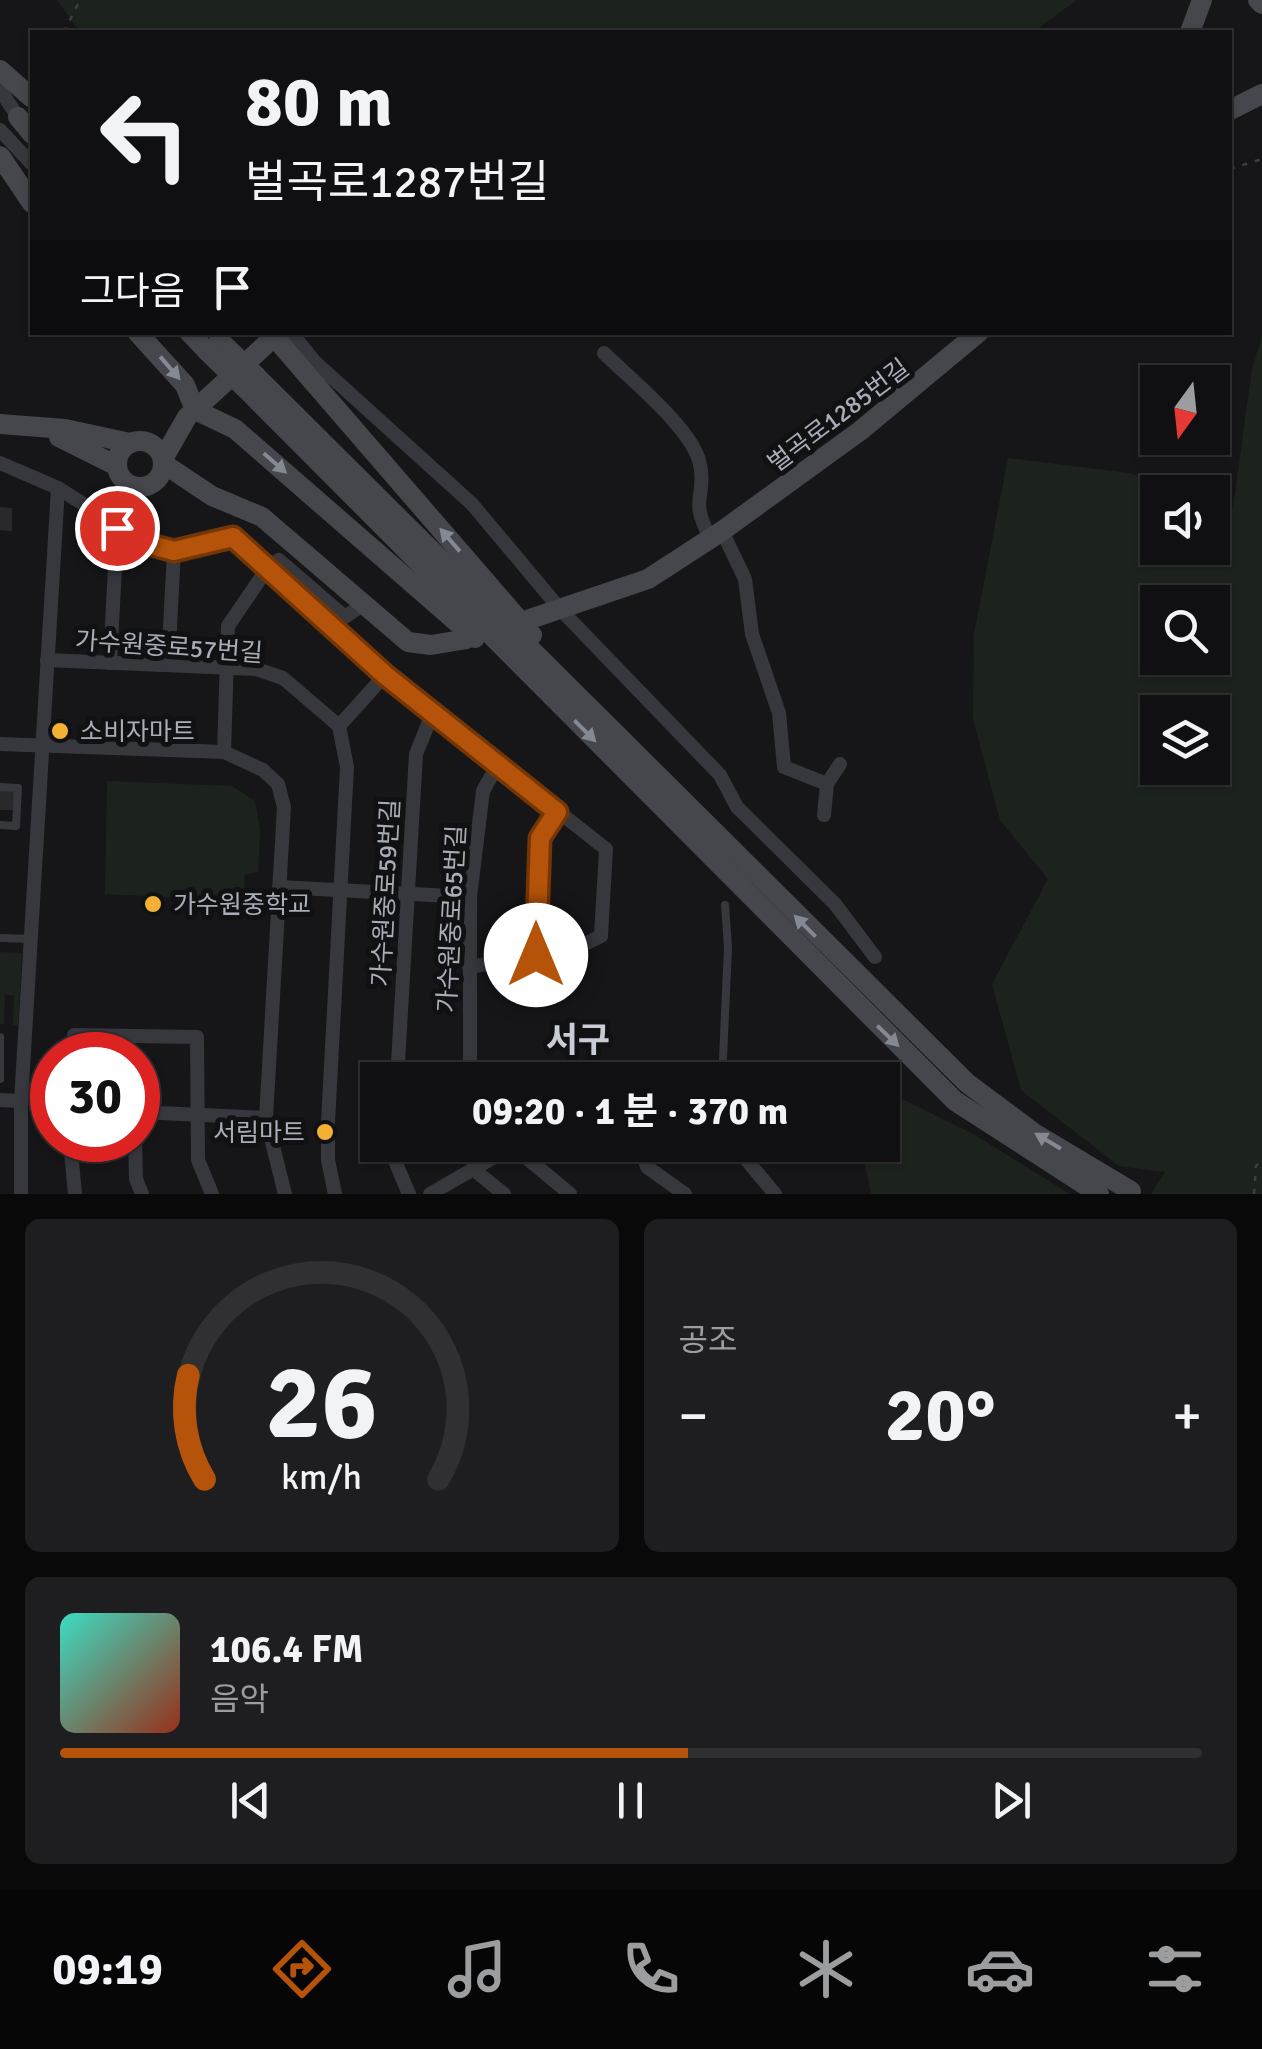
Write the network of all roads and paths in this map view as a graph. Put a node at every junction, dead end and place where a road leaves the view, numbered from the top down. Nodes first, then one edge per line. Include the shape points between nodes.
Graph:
1 (80, 0) edge
2 (1202, 0) edge
3 (65, 30) edge
4 (1191, 30) edge
5 (0, 70) edge
6 (0, 90) edge
7 (1262, 94) edge
8 (30, 96) edge
9 (1232, 109) edge
10 (18, 117) joint
11 (0, 130) edge
12 (30, 132) edge
13 (0, 156) edge
14 (1262, 159) edge
15 (30, 162) edge
16 (1232, 168) edge
17 (30, 200) edge
18 (140, 335) edge
19 (277, 335) edge
20 (279, 335) edge
21 (279, 335) edge
22 (975, 335) edge
23 (213, 341) edge
24 (604, 353) dead end
25 (251, 382) junction
26 (191, 414) junction
27 (0, 424) edge
28 (45, 428) junction
29 (135, 442) junction
30 (164, 462) junction
31 (0, 463) edge
32 (117, 466) junction
33 (58, 488) junction
34 (142, 488) junction
35 (212, 496) junction
36 (117, 528) junction
37 (716, 535) junction
38 (174, 551) junction
39 (269, 566) junction
40 (362, 606) junction
41 (560, 608) junction
42 (527, 620) dead end
43 (467, 639) dead end
44 (47, 660) junction
45 (110, 663) junction
46 (168, 665) junction
47 (225, 670) junction
48 (385, 675) junction
49 (577, 697) junction
50 (553, 699) junction
51 (433, 712) junction
52 (339, 726) junction
53 (0, 744) edge
54 (43, 746) junction
55 (224, 752) junction
56 (498, 764) junction
57 (840, 764) dead end
58 (827, 784) junction
59 (0, 787) edge
60 (557, 812) junction
61 (824, 816) dead end
62 (0, 825) edge
63 (279, 887) junction
64 (341, 890) junction
65 (408, 894) junction
66 (470, 897) junction
67 (725, 905) dead end
68 (0, 938) edge
69 (33, 939) junction
70 (536, 955) junction
71 (875, 957) dead end
72 (469, 968) junction
73 (0, 1037) edge
74 (160, 1037) edge
75 (398, 1062) edge
76 (470, 1062) edge
77 (723, 1062) edge
78 (0, 1079) edge
79 (0, 1100) edge
80 (21, 1107) junction
81 (30, 1109) edge
82 (160, 1113) edge
83 (197, 1116) junction
84 (266, 1118) junction
85 (1262, 1160) edge
86 (72, 1162) edge
87 (136, 1162) edge
88 (394, 1162) edge
89 (485, 1162) edge
90 (533, 1162) edge
91 (646, 1162) edge
92 (748, 1162) edge
93 (473, 1169) junction
94 (1131, 1191) dead end
95 (21, 1194) edge
96 (75, 1194) edge
97 (142, 1194) edge
98 (212, 1194) edge
99 (284, 1194) edge
100 (335, 1194) edge
101 (409, 1194) edge
102 (430, 1194) edge
103 (504, 1194) edge
104 (570, 1194) edge
105 (685, 1194) edge
106 (775, 1194) edge
107 (1099, 1194) edge
108 (1254, 1194) edge

1 - 3 path
2 - 4 main road
5 - 8 main road
6 - 10 street
7 - 9 main road
10 - 12 main road
11 - 15 street
13 - 17 main road
14 - 16 path
18 -> 26 main road via 185,384
19 - 26 main road
20 - 41 street via 472,504
49 -> 21 main road
22 - 37 main road, 벌곡로1285번길 via 860,431
23 - 25 main road, bridge
24 - 37 street via 688,438 700,465 697,513
25 - 49 main road
25 - 50 main road
26 - 29 main road
26 - 30 main road
26 -> 50 main road via 235,429
27 - 28 main road
28 - 29 main road
28 - 32 main road
29 - 30 main road via 157,448
29 - 32 main road via 120,452
30 - 34 main road via 160,478
30 - 35 main road
31 - 33 street
32 - 34 main road via 128,484
33 - 36 street
33 - 44 street
34 - 35 main road
35 - 40 main road via 262,517
36 - 38 street
36 - 45 street
37 - 41 main road, 벌곡로1285번길 via 648,579
37 - 58 street via 745,579 752,634 779,713 784,767
38 - 39 street via 233,537
38 - 46 street
39 - 40 street via 279,560 345,617
39 - 47 street via 228,626
39 - 48 street
40 - 43 main road via 408,642
41 - 42 main road, 벌곡로1285번길
41 - 71 street via 720,775 737,807 835,904
44 - 45 street, 가수원중로57번길
44 - 54 street
45 - 46 street, 가수원중로57번길
46 - 47 street, 가수원중로57번길
47 - 52 street, 가수원중로57번길 via 284,678
47 - 55 street
48 - 51 street
48 - 52 street
94 -> 49 main road via 967,1083
50 -> 107 main road via 956,1101
51 - 56 street
51 - 65 street, 가수원중로59번길 via 416,754
52 - 64 street via 347,766
53 - 54 street
54 - 55 street
54 - 69 street
55 - 63 street via 278,784 284,807
56 - 60 street
56 - 66 street, 가수원중로65번길 via 483,790
57 - 58 street
58 - 61 street
59 - 62 lane via 18,788 16,826
60 - 70 street via 540,838
60 - 70 street via 606,849 601,936 590,945
63 - 64 street
63 - 84 street
64 - 65 street
64 - 100 street via 328,1122
65 - 66 street
65 - 75 street, 가수원중로59번길
66 - 72 street, 가수원중로65번길
67 - 77 lane
68 - 69 lane
69 - 80 street
70 - 72 street
72 - 76 street, 가수원중로65번길
73 - 78 lane
74 - 83 street via 198,1037
79 - 80 street
80 - 81 path
80 - 95 street
82 - 83 street
83 - 84 street
83 - 98 street via 198,1160
84 - 99 street
85 - 108 path
86 - 96 street
87 - 97 street
88 - 101 street
89 - 93 street
90 - 104 street
91 - 105 street
92 - 106 street
93 - 102 street
93 - 103 street

